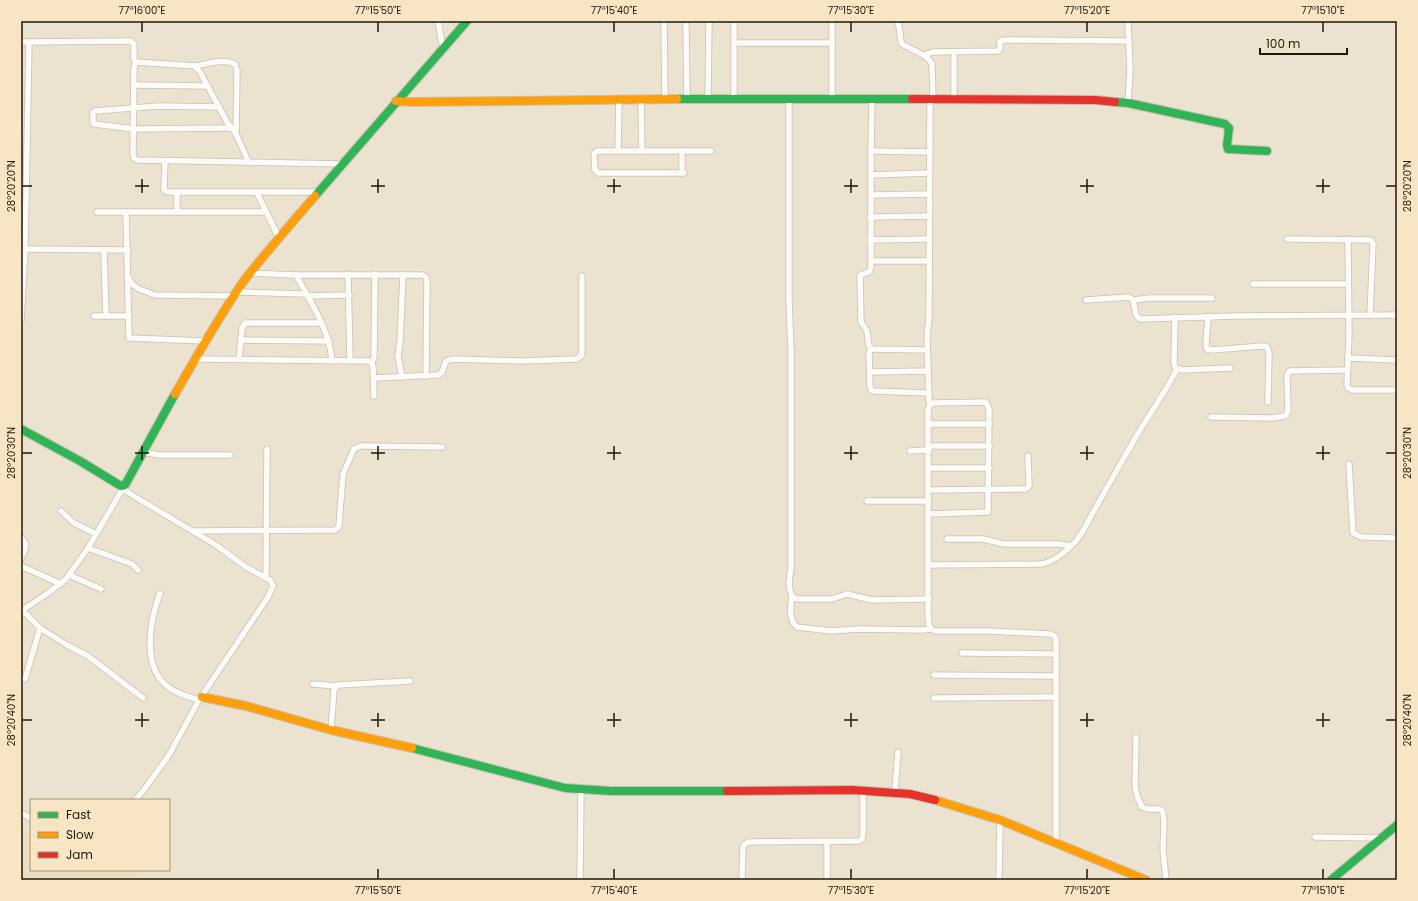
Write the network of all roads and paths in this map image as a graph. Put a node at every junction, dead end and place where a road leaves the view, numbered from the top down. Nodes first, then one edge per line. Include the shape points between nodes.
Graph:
1 (438, 21) edge
2 (467, 21) edge
3 (664, 21) edge
4 (709, 21) edge
5 (734, 21) edge
6 (832, 21) edge
7 (897, 21) edge
8 (1128, 21) edge
9 (686, 25) dead end
10 (1129, 41) junction
11 (21, 42) edge
12 (29, 42) junction
13 (734, 43) junction
14 (832, 43) junction
15 (443, 50) junction
16 (954, 52) junction
17 (924, 55) junction
18 (136, 62) junction
19 (195, 66) junction
20 (134, 85) junction
21 (208, 86) junction
22 (619, 99) junction
23 (641, 99) junction
24 (832, 99) junction
25 (872, 99) junction
26 (954, 99) junction
27 (666, 100) junction
28 (687, 100) junction
29 (708, 100) junction
30 (734, 100) junction
31 (789, 100) junction
32 (931, 100) junction
33 (396, 102) junction
34 (1128, 103) junction
35 (219, 107) junction
36 (134, 109) junction
37 (232, 128) junction
38 (134, 129) junction
39 (236, 134) junction
40 (618, 150) junction
41 (642, 151) junction
42 (682, 151) junction
43 (711, 151) dead end
44 (1267, 151) dead end
45 (871, 152) junction
46 (930, 152) junction
47 (165, 162) junction
48 (249, 163) junction
49 (342, 164) junction
50 (930, 174) junction
51 (871, 175) junction
52 (177, 192) junction
53 (319, 192) junction
54 (257, 193) junction
55 (929, 194) junction
56 (871, 195) junction
57 (97, 212) dead end
58 (126, 212) junction
59 (177, 212) junction
60 (266, 212) junction
61 (870, 216) junction
62 (929, 216) junction
63 (279, 238) junction
64 (929, 239) junction
65 (1287, 239) dead end
66 (1348, 239) junction
67 (870, 240) junction
68 (23, 249) edge
69 (104, 250) junction
70 (128, 250) junction
71 (871, 261) junction
72 (929, 261) junction
73 (251, 273) junction
74 (348, 274) junction
75 (375, 274) junction
76 (403, 274) junction
77 (296, 275) junction
78 (582, 276) dead end
79 (129, 278) junction
80 (1253, 284) dead end
81 (1348, 284) junction
82 (235, 294) junction
83 (307, 295) junction
84 (349, 295) junction
85 (1212, 298) dead end
86 (1086, 300) dead end
87 (1133, 300) junction
88 (1370, 315) junction
89 (1397, 315) edge
90 (94, 316) dead end
91 (106, 316) junction
92 (129, 316) junction
93 (1208, 316) junction
94 (1349, 316) junction
95 (1175, 317) junction
96 (21, 320) edge
97 (321, 323) junction
98 (241, 340) junction
99 (206, 341) junction
100 (329, 341) junction
101 (870, 348) junction
102 (927, 350) junction
103 (1348, 358) junction
104 (195, 359) junction
105 (240, 359) junction
106 (350, 360) junction
107 (1397, 360) edge
108 (332, 361) junction
109 (372, 363) junction
110 (1230, 368) dead end
111 (1177, 369) junction
112 (1348, 370) junction
113 (928, 371) junction
114 (870, 372) junction
115 (426, 376) junction
116 (402, 377) junction
117 (374, 378) junction
118 (1397, 390) edge
119 (928, 393) junction
120 (374, 396) dead end
121 (1268, 402) dead end
122 (930, 405) junction
123 (1211, 417) dead end
124 (929, 424) junction
125 (989, 424) junction
126 (21, 429) edge
127 (989, 446) junction
128 (442, 447) dead end
129 (929, 448) junction
130 (267, 449) dead end
131 (910, 451) dead end
132 (143, 452) junction
133 (230, 455) dead end
134 (1028, 456) dead end
135 (1349, 464) dead end
136 (929, 468) junction
137 (989, 468) junction
138 (123, 486) junction
139 (929, 490) junction
140 (989, 490) junction
141 (929, 501) junction
142 (867, 502) dead end
143 (61, 511) dead end
144 (929, 514) junction
145 (193, 531) junction
146 (267, 531) junction
147 (96, 534) junction
148 (21, 537) edge
149 (1397, 538) edge
150 (948, 539) dead end
151 (1071, 546) junction
152 (88, 548) junction
153 (21, 558) edge
154 (929, 564) junction
155 (21, 566) edge
156 (138, 570) dead end
157 (69, 575) junction
158 (266, 578) junction
159 (61, 584) junction
160 (100, 589) dead end
161 (160, 593) dead end
162 (792, 597) junction
163 (928, 599) junction
164 (21, 610) edge
165 (40, 628) junction
166 (931, 629) junction
167 (962, 653) dead end
168 (1056, 654) junction
169 (934, 675) dead end
170 (1056, 676) junction
171 (25, 679) dead end
172 (410, 681) dead end
173 (313, 684) dead end
174 (336, 686) junction
175 (1056, 697) junction
176 (143, 698) dead end
177 (201, 698) junction
178 (934, 698) dead end
179 (331, 730) junction
180 (1136, 737) dead end
181 (898, 752) dead end
182 (581, 790) junction
183 (863, 791) junction
184 (895, 792) junction
185 (136, 799) edge
186 (1000, 820) junction
187 (1397, 825) edge
188 (1315, 837) dead end
189 (1380, 838) junction
190 (827, 842) junction
191 (1056, 844) junction
192 (580, 880) edge
193 (742, 880) edge
194 (827, 880) edge
195 (999, 880) edge
196 (1146, 880) edge
197 (1166, 880) edge
198 (1332, 880) edge

1 - 15 street
2 - 15 street
3 - 27 street
4 - 29 street
5 - 13 street
6 - 14 street
7 - 17 street via 902,44
8 - 10 street
9 - 28 street
10 - 16 street via 1004,40 1000,41 998,51
10 - 34 street
11 - 12 street
12 - 18 street via 130,41 134,44
12 - 68 street
13 - 14 street
13 - 30 street
14 - 24 street
15 - 33 street
16 - 17 street via 933,52
16 - 26 street
17 - 32 street via 932,64
18 - 19 street
18 - 20 street
19 - 21 street
19 - 39 street via 222,62 235,64
20 - 21 street
20 - 36 street
21 - 35 street
22 - 23 street
22 - 33 street
22 - 40 street
23 - 27 street
23 - 41 street
24 - 25 street
24 - 31 street
25 - 32 street
25 - 45 street
26 - 32 street
26 - 34 street via 1010,98
27 - 28 street
28 - 29 street
29 - 30 street
30 - 31 street
31 - 162 street via 791,569 788,581
32 - 46 street
33 - 49 street
34 - 44 street via 1225,124 1230,131 1226,144 1228,149
35 - 36 street via 158,106
35 - 37 street
36 - 38 street
36 - 38 street via 95,110 92,119 94,124
37 - 38 street
37 - 39 street
38 - 47 street via 135,159
39 - 48 street
40 - 41 street
40 - 42 street via 596,151 596,172 683,173
41 - 42 street
42 - 43 street
45 - 46 street
45 - 51 street
46 - 50 street
47 - 48 street
47 - 52 street via 164,190
48 - 49 street
49 - 53 street
50 - 51 street
50 - 55 street
51 - 56 street
52 - 54 street
52 - 59 street
53 - 54 street
53 - 63 street
54 - 60 street
55 - 56 street
55 - 62 street
56 - 61 street
57 - 58 street
58 - 59 street
58 - 70 street
59 - 60 street
60 - 63 street
61 - 62 street
61 - 67 street
62 - 64 street
63 - 73 street
64 - 67 street
64 - 72 street
65 - 66 street
66 - 81 street
66 - 88 street via 1369,239 1373,242
67 - 71 street
68 - 69 street
68 - 96 street
69 - 70 street
69 - 91 street
70 - 79 street
71 - 72 street
71 - 101 street via 869,272 861,274 860,277 861,322 867,331
72 - 102 street
73 - 77 street
73 - 82 street
74 - 75 street
74 - 77 street
74 - 84 street
75 - 76 street
75 - 109 street
76 - 115 street via 423,275 426,279
76 - 116 street via 398,356
77 - 83 street
78 - 115 street via 582,352 577,359 450,360 446,361 440,374
79 - 82 street via 139,289 155,295
79 - 92 street
80 - 81 street
81 - 94 street
82 - 83 street
82 - 99 street
83 - 84 street
83 - 97 street
84 - 106 street
85 - 87 street
86 - 87 street via 1129,297
87 - 95 street via 1136,315 1140,319
88 - 89 street
88 - 94 street
90 - 91 street
91 - 92 street
92 - 99 street via 128,335 131,339
93 - 94 street
93 - 95 street
93 - 121 street via 1207,349 1263,346 1267,348
94 - 103 street
95 - 111 street via 1174,362
97 - 98 street via 247,323 243,326
97 - 100 street
98 - 100 street
98 - 105 street
99 - 104 street
100 - 108 street
101 - 102 street
101 - 114 street
102 - 113 street
103 - 107 street
103 - 112 street
104 - 105 street
104 - 132 street
105 - 108 street
106 - 108 street
106 - 109 street via 369,360
109 - 117 street
110 - 111 street
111 - 151 street via 1082,532
112 - 118 street via 1347,385 1350,389
112 - 123 street via 1289,371 1288,412 1285,416
113 - 114 street
113 - 119 street
114 - 119 street via 870,387 873,391
115 - 116 street
116 - 117 street
117 - 120 street
119 - 122 street
122 - 124 street
122 - 125 street via 986,402 989,409
124 - 125 street
124 - 129 street
125 - 127 street
126 - 138 street
127 - 129 street
127 - 137 street
128 - 146 street via 396,445 355,448 342,476 337,529
129 - 131 street
129 - 136 street
130 - 146 street
132 - 133 street via 159,455
132 - 138 street
134 - 140 street via 1028,488
135 - 149 street via 1353,533 1359,536
136 - 137 street
136 - 139 street
137 - 140 street
138 - 145 street via 127,492
138 - 147 street
139 - 140 street
139 - 141 street
140 - 144 street via 989,509 986,513
141 - 142 street
141 - 144 street
143 - 147 street via 74,523
144 - 154 street
145 - 146 street
145 - 158 street
146 - 158 street
147 - 152 street
148 - 153 street via 26,544
150 - 151 street
151 - 154 street via 1052,561 1041,564
152 - 156 street via 132,564
152 - 157 street
154 - 163 street
155 - 159 street
157 - 159 street
157 - 160 street
158 - 177 street via 273,586 268,597
159 - 164 street
161 - 177 street via 151,633 151,657 154,668 167,686 184,695
162 - 163 street via 828,599 850,594 872,600
162 - 166 street via 792,619 797,627 836,631
163 - 166 street
164 - 165 street
165 - 171 street
165 - 176 street via 88,656
166 - 168 street via 1050,634 1056,638
167 - 168 street
168 - 170 street
169 - 170 street
170 - 175 street
172 - 174 street
173 - 174 street
174 - 179 street
175 - 178 street
175 - 191 street
177 - 179 street via 246,706
177 - 185 street via 169,755
179 - 182 street via 447,757 534,781
180 - 197 street via 1136,792 1142,807 1160,809 1163,812
181 - 184 street
182 - 183 street
182 - 192 street
183 - 184 street
183 - 190 street via 862,839 856,842
184 - 186 street via 924,797
186 - 191 street
186 - 195 street
187 - 189 street
188 - 189 street
189 - 198 street
190 - 193 street via 748,842 743,848
190 - 194 street
191 - 196 street

